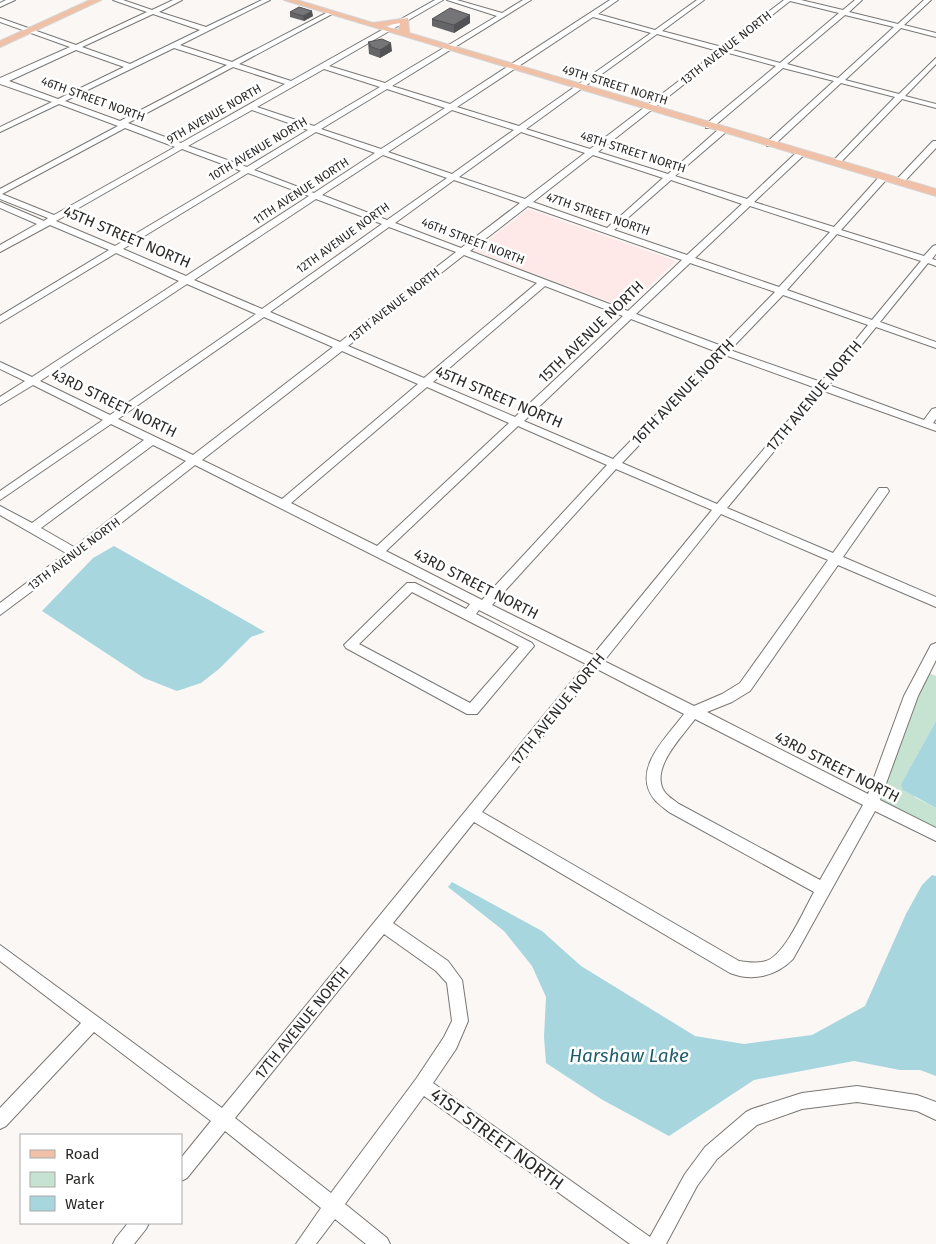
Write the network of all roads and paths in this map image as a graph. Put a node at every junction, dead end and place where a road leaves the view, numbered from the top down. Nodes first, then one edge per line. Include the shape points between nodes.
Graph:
1 (12, 0) edge
2 (88, 0) edge
3 (97, 0) edge
4 (116, 0) edge
5 (179, 0) edge
6 (267, 0) edge
7 (288, 0) edge
8 (440, 0) edge
9 (450, 0) edge
10 (528, 0) edge
11 (615, 0) edge
12 (701, 0) edge
13 (788, 0) edge
14 (793, 0) edge
15 (858, 0) edge
16 (928, 0) edge
17 (0, 5) edge
18 (154, 12) junction
19 (330, 12) junction
20 (844, 13) junction
21 (503, 15) junction
22 (592, 15) junction
23 (0, 20) edge
24 (405, 20) junction
25 (367, 24) junction
26 (899, 26) junction
27 (26, 30) junction
28 (208, 30) junction
29 (388, 30) junction
30 (656, 32) junction
31 (405, 35) junction
32 (936, 35) edge
33 (374, 38) junction
34 (0, 39) edge
35 (0, 44) edge
36 (176, 46) junction
37 (79, 48) junction
38 (449, 48) junction
39 (724, 50) junction
40 (936, 60) edge
41 (232, 64) junction
42 (782, 65) junction
43 (323, 66) junction
44 (130, 67) junction
45 (513, 67) junction
46 (841, 81) junction
47 (2, 83) edge
48 (292, 84) junction
49 (386, 86) junction
50 (578, 87) junction
51 (900, 96) junction
52 (60, 102) junction
53 (936, 106) edge
54 (251, 107) junction
55 (451, 107) junction
56 (649, 108) junction
57 (121, 124) junction
58 (709, 126) junction
59 (315, 129) junction
60 (519, 129) junction
61 (0, 130) edge
62 (723, 130) junction
63 (0, 136) edge
64 (936, 143) edge
65 (770, 144) junction
66 (182, 147) junction
67 (382, 152) junction
68 (592, 152) junction
69 (801, 153) junction
70 (835, 163) junction
71 (247, 170) junction
72 (452, 176) junction
73 (668, 176) junction
74 (883, 178) junction
75 (899, 182) junction
76 (0, 184) edge
77 (936, 193) edge
78 (0, 194) edge
79 (315, 196) junction
80 (526, 203) junction
81 (750, 203) junction
82 (0, 205) edge
83 (49, 221) junction
84 (387, 223) junction
85 (835, 230) junction
86 (608, 231) junction
87 (936, 248) edge
88 (0, 249) edge
89 (116, 250) junction
90 (462, 252) junction
91 (690, 259) junction
92 (931, 261) edge
93 (187, 280) junction
94 (544, 282) junction
95 (780, 291) junction
96 (263, 312) junction
97 (630, 315) junction
98 (0, 320) edge
99 (874, 323) junction
100 (936, 345) edge
101 (339, 348) junction
102 (722, 350) junction
103 (0, 365) edge
104 (32, 380) junction
105 (427, 384) junction
106 (823, 386) junction
107 (0, 402) edge
108 (936, 411) edge
109 (109, 418) junction
110 (517, 423) junction
111 (932, 426) edge
112 (152, 440) junction
113 (194, 462) junction
114 (614, 464) junction
115 (883, 491) dead end
116 (0, 496) edge
117 (283, 504) junction
118 (720, 508) junction
119 (0, 510) edge
120 (32, 528) junction
121 (378, 552) junction
122 (75, 553) junction
123 (835, 558) junction
124 (936, 602) edge
125 (481, 605) junction
126 (0, 610) edge
127 (468, 615) junction
128 (936, 648) edge
129 (595, 664) junction
130 (692, 713) junction
131 (872, 803) junction
132 (472, 813) junction
133 (936, 835) edge
134 (824, 890) junction
135 (382, 924) junction
136 (0, 952) edge
137 (92, 1023) junction
138 (422, 1085) junction
139 (936, 1111) edge
140 (0, 1120) edge
141 (224, 1120) junction
142 (182, 1171) edge
143 (332, 1206) junction
144 (139, 1224) edge
145 (122, 1244) edge
146 (305, 1244) edge
147 (381, 1244) edge
148 (645, 1244) edge
149 (656, 1244) edge

1 - 17 street
2 - 27 main road
3 - 27 main road
4 - 18 street
5 - 18 street
6 - 28 street
7 - 19 main road, 49TH STREET NORTH
8 - 24 street, 9TH AVENUE NORTH
9 - 21 street
10 - 21 street, 10TH AVENUE NORTH
11 - 22 street, 11TH AVENUE NORTH
12 - 30 street, 12TH AVENUE NORTH
13 - 39 street, 13TH AVENUE NORTH
14 - 20 street
15 - 20 street
16 - 26 street
18 - 28 street
18 - 37 street
19 - 25 main road, 49TH STREET NORTH
19 - 41 street
20 - 26 street
20 - 42 street
21 - 38 street, 10TH AVENUE NORTH
22 - 30 street
22 - 45 street, 11TH AVENUE NORTH
23 - 27 street
24 - 25 main road
24 - 29 street, 9TH AVENUE NORTH
24 - 31 main road
25 - 29 main road, 49TH STREET NORTH
26 - 32 street
26 - 46 street
27 - 34 main road
27 - 35 main road
27 - 37 street
28 - 36 street
29 - 31 main road, 49TH STREET NORTH
29 - 33 street, 9TH AVENUE NORTH
30 - 39 street
30 - 50 street, 12TH AVENUE NORTH
31 - 33 main road
31 - 38 main road, 49TH STREET NORTH
33 - 43 street, 9TH AVENUE NORTH
36 - 41 street
36 - 44 street
37 - 44 street
37 - 47 street
38 - 45 main road, 49TH STREET NORTH
38 - 49 street, 10TH AVENUE NORTH
39 - 42 street
39 - 56 street, 13TH AVENUE NORTH
40 - 51 street
41 - 48 street
41 - 57 street
42 - 46 street
42 - 58 street
43 - 48 street, 9TH AVENUE NORTH
43 - 49 street, 48TH STREET NORTH
44 - 52 street
45 - 50 main road, 49TH STREET NORTH
45 - 55 street, 11TH AVENUE NORTH
46 - 51 street
46 - 65 street
47 - 52 street, 46TH STREET NORTH
48 - 54 street, 9TH AVENUE NORTH
49 - 55 street, 48TH STREET NORTH
49 - 59 street, 10TH AVENUE NORTH
50 - 56 main road, 49TH STREET NORTH
50 - 60 street, 12TH AVENUE NORTH
51 - 53 street
51 - 70 street
52 - 57 street, 46TH STREET NORTH
52 - 61 street
52 - 63 street via 59,107
54 - 59 street, 47TH STREET NORTH
54 - 66 street, 9TH AVENUE NORTH
55 - 60 street, 48TH STREET NORTH
55 - 67 street, 11TH AVENUE NORTH
56 - 58 main road, 49TH STREET NORTH
56 - 68 street, 13TH AVENUE NORTH
57 - 66 street, 46TH STREET NORTH
57 - 76 street
57 - 78 street
58 - 62 main road, 49TH STREET NORTH
59 - 67 street, 47TH STREET NORTH
59 - 71 street, 10TH AVENUE NORTH
60 - 68 street, 48TH STREET NORTH
60 - 72 street, 12TH AVENUE NORTH
62 - 65 main road, 49TH STREET NORTH
62 - 73 street
64 - 75 street
65 - 69 main road, 49TH STREET NORTH
66 - 71 street, 46TH STREET NORTH
66 - 83 street, 9TH AVENUE NORTH
67 - 72 street, 47TH STREET NORTH
67 - 79 street, 11TH AVENUE NORTH
68 - 73 street, 48TH STREET NORTH
68 - 80 street, 13TH AVENUE NORTH
69 - 70 main road, 49TH STREET NORTH
69 - 81 street, 15TH AVENUE NORTH
70 - 74 main road, 49TH STREET NORTH
71 - 79 street, 46TH STREET NORTH
71 - 89 street, 10TH AVENUE NORTH
72 - 80 street, 47TH STREET NORTH
72 - 84 street, 12TH AVENUE NORTH
73 - 81 street, 48TH STREET NORTH
73 - 86 street
74 - 75 main road, 49TH STREET NORTH
74 - 85 street, 16TH AVENUE NORTH
75 - 77 main road, 49TH STREET NORTH
78 - 83 street, 45TH STREET NORTH
79 - 84 street, 46TH STREET NORTH
79 - 93 street, 11TH AVENUE NORTH
80 - 86 street, 47TH STREET NORTH
80 - 90 street, 13TH AVENUE NORTH
81 - 85 street, 48TH STREET NORTH
81 - 91 street, 15TH AVENUE NORTH
82 - 83 street, 45TH STREET NORTH
83 - 88 street, 9TH AVENUE NORTH
83 - 89 street, 45TH STREET NORTH
84 - 90 street, 46TH STREET NORTH
84 - 96 street, 12TH AVENUE NORTH
85 - 92 street, 48TH STREET NORTH
85 - 95 street, 16TH AVENUE NORTH
86 - 91 street, 47TH STREET NORTH
87 - 92 street, 17TH AVENUE NORTH
89 - 93 street, 45TH STREET NORTH
89 - 98 street, 10TH AVENUE NORTH
90 - 94 street, 46TH STREET NORTH
90 - 101 street, 13TH AVENUE NORTH
91 - 95 street, 47TH STREET NORTH
91 - 97 street, 15TH AVENUE NORTH
92 - 99 street, 17TH AVENUE NORTH
93 - 96 street, 45TH STREET NORTH
93 - 104 street, 11TH AVENUE NORTH
94 - 97 street, 46TH STREET NORTH
94 - 105 street
95 - 99 street, 47TH STREET NORTH
95 - 102 street, 16TH AVENUE NORTH
96 - 101 street, 45TH STREET NORTH
96 - 109 street, 12TH AVENUE NORTH
97 - 102 street, 46TH STREET NORTH
97 - 110 street, 15TH AVENUE NORTH
99 - 100 street, 47TH STREET NORTH
99 - 106 street, 17TH AVENUE NORTH
101 - 105 street, 45TH STREET NORTH
101 - 113 street, 13TH AVENUE NORTH
102 - 106 street, 46TH STREET NORTH
102 - 114 street, 16TH AVENUE NORTH
103 - 104 street, 43RD STREET NORTH
104 - 107 street, 11TH AVENUE NORTH
104 - 109 street, 43RD STREET NORTH
105 - 110 street, 45TH STREET NORTH
105 - 117 street
106 - 111 street, 46TH STREET NORTH
106 - 118 street, 17TH AVENUE NORTH
108 - 111 street
109 - 112 street, 43RD STREET NORTH
109 - 116 street, 12TH AVENUE NORTH
110 - 114 street, 45TH STREET NORTH
110 - 121 street, 15TH AVENUE NORTH
112 - 113 street, 43RD STREET NORTH
112 - 120 street
113 - 117 street, 43RD STREET NORTH
113 - 122 street, 13TH AVENUE NORTH
114 - 118 street, 45TH STREET NORTH
114 - 125 street, 16TH AVENUE NORTH
115 - 123 street
117 - 121 street, 43RD STREET NORTH
118 - 123 street, 45TH STREET NORTH
118 - 129 street, 17TH AVENUE NORTH
119 - 120 street
120 - 122 street
121 - 125 street, 43RD STREET NORTH
122 - 126 street, 13TH AVENUE NORTH
123 - 124 street, 45TH STREET NORTH
123 - 130 street via 745,687
125 - 127 street, 16TH AVENUE NORTH
125 - 129 street, 43RD STREET NORTH
127 - 127 street via 528,646 472,710 350,645 411,586
128 - 131 street via 911,696
129 - 130 street, 43RD STREET NORTH
129 - 132 street, 17TH AVENUE NORTH
130 - 131 street, 43RD STREET NORTH
130 - 134 street via 655,764 652,777 659,795 674,808
131 - 133 street, 43RD STREET NORTH
131 - 134 street
132 - 134 street via 736,968 752,971 778,965
132 - 135 street, 17TH AVENUE NORTH
135 - 138 street, 41ST STREET NORTH via 442,966 454,980 460,1021 450,1043
135 - 141 street, 17TH AVENUE NORTH
136 - 137 street
137 - 140 street
137 - 141 street
138 - 143 street
138 - 148 street, 41ST STREET NORTH
139 - 149 street via 917,1103 857,1094 802,1101 752,1118 711,1153 691,1180
141 - 142 street, 17TH AVENUE NORTH
141 - 143 street
143 - 146 street
143 - 147 street
144 - 145 street

